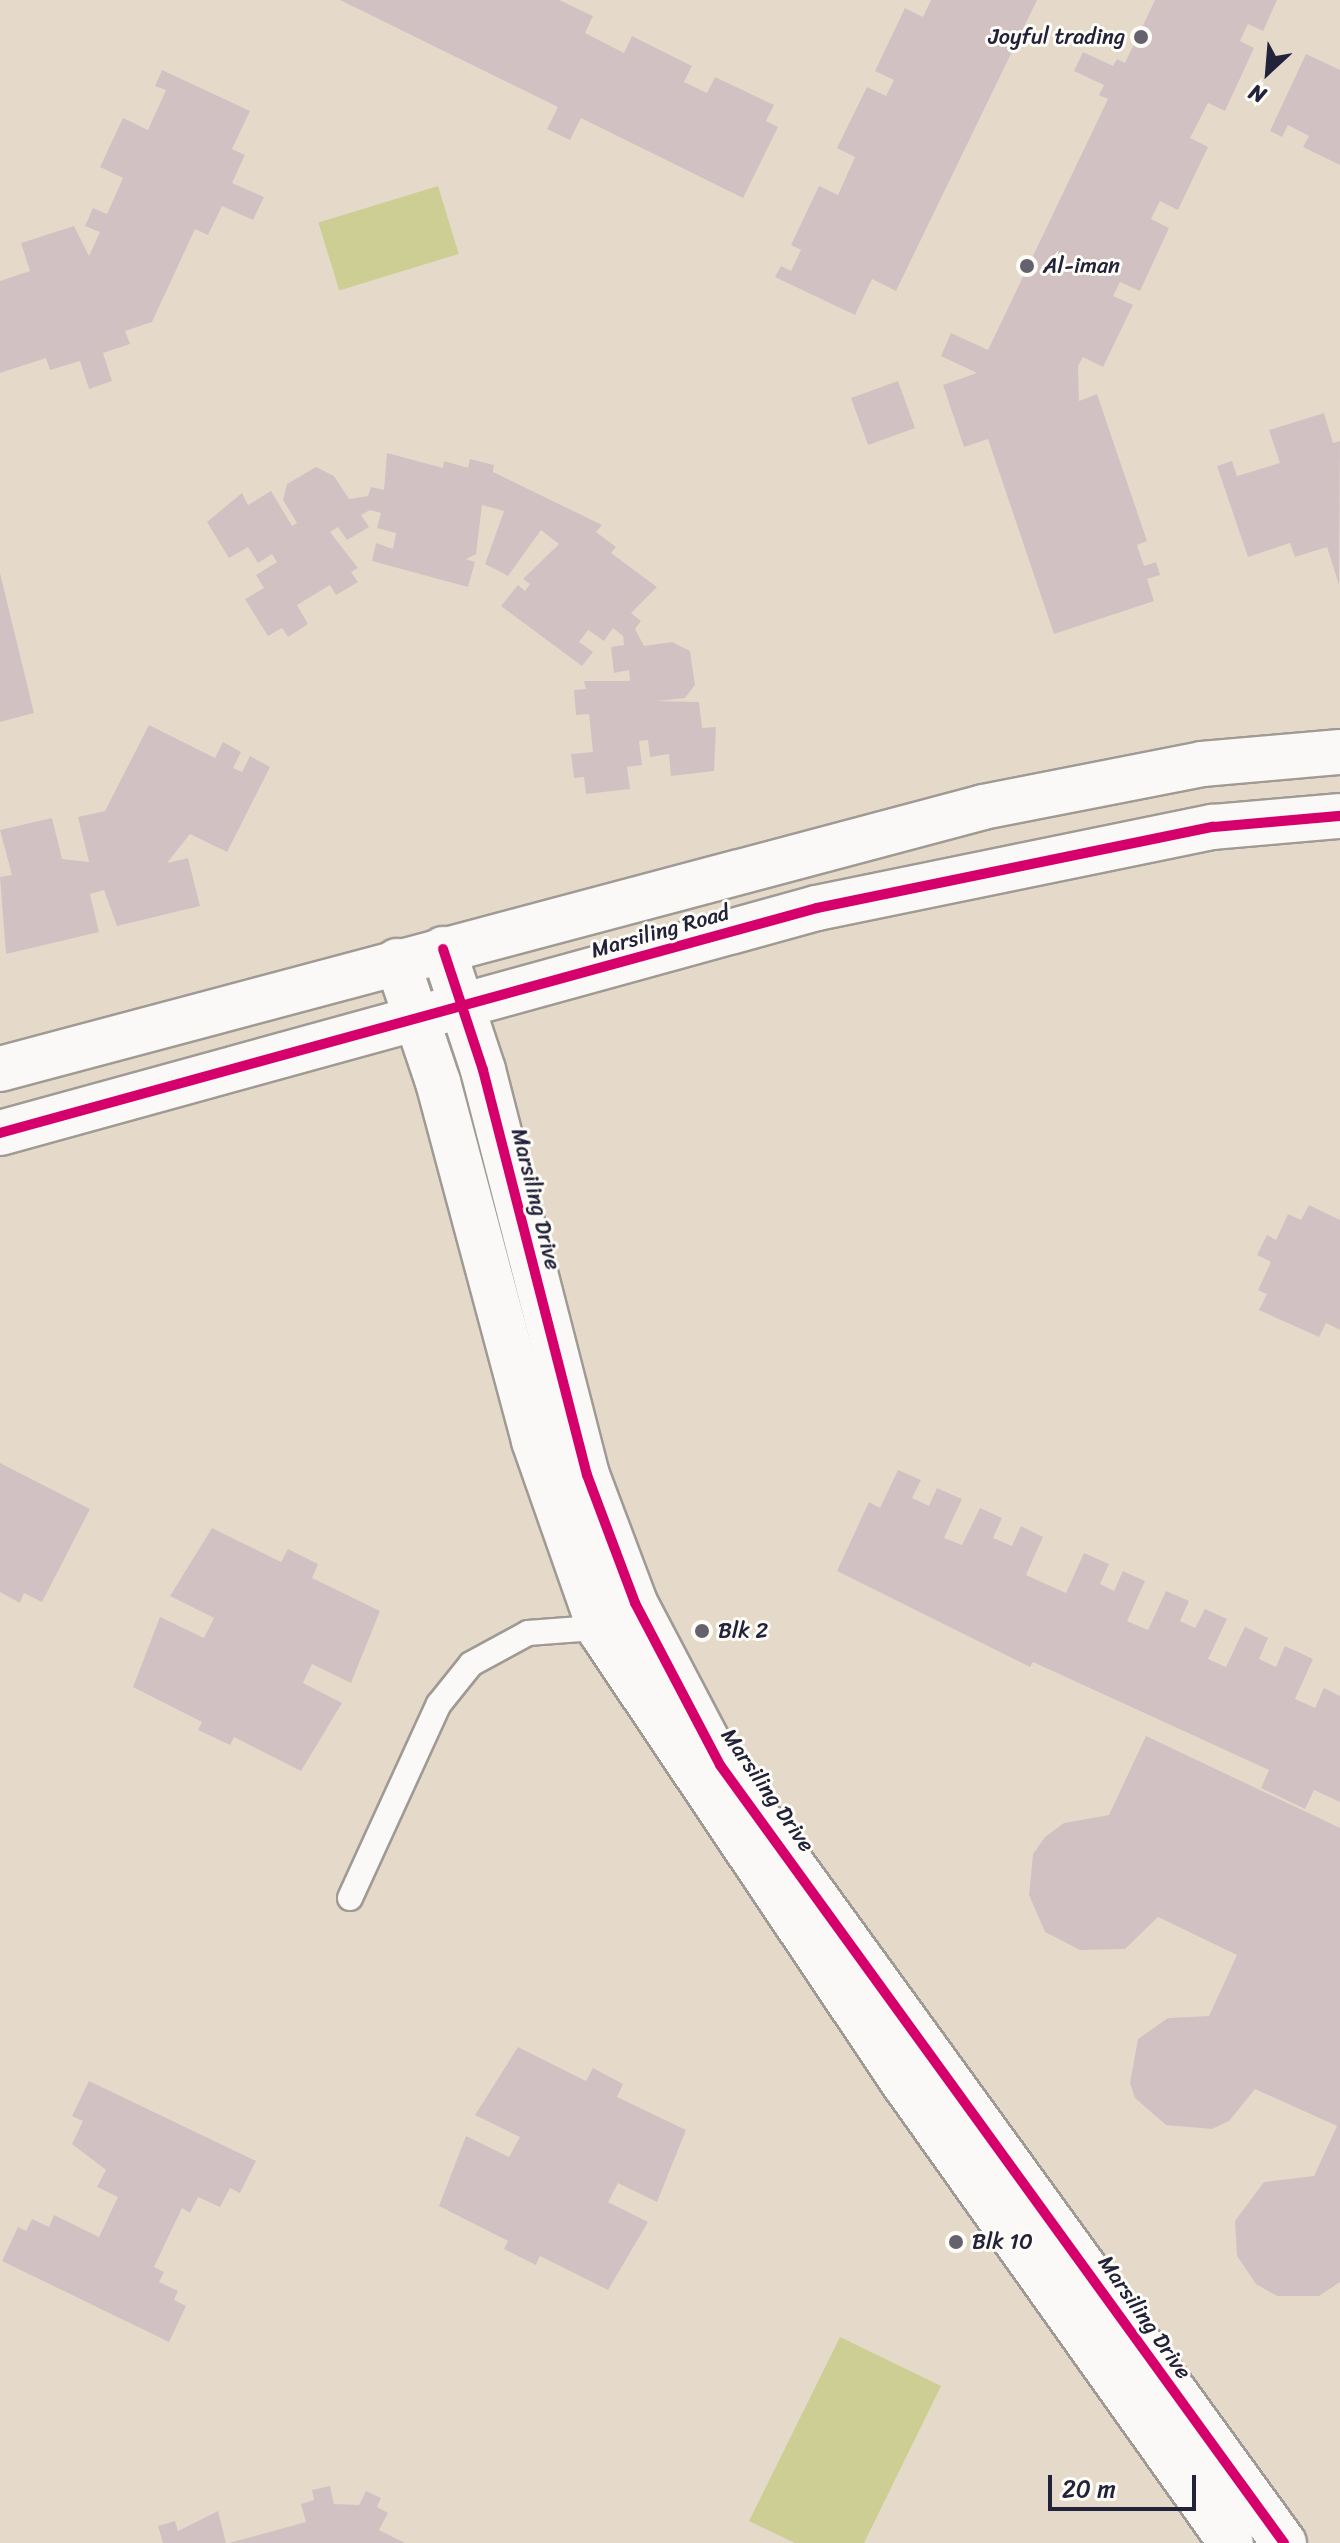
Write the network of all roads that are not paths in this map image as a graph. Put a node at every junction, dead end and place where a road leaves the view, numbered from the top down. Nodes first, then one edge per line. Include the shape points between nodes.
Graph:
1 (1340, 752) edge
2 (1340, 816) edge
3 (443, 949) junction
4 (397, 961) junction
5 (463, 1008) junction
6 (414, 1020) junction
7 (0, 1069) edge
8 (0, 1133) edge
9 (635, 1603) junction
10 (601, 1632) junction
11 (350, 1898) dead end
12 (1231, 2543) edge
13 (1284, 2543) edge

1 - 3 street, Marsiling Road via 1202,764 983,807
2 - 5 street, Marsiling Road via 1213,827 848,901
3 - 4 street, Marsiling Road
3 - 5 street, Marsiling Drive
4 - 6 street
4 - 7 street, Marsiling Road
5 - 6 street, Marsiling Road
5 - 9 street, Marsiling Drive via 587,1475
6 - 8 street, Marsiling Road
6 - 10 street via 438,1082 534,1441
9 - 10 lane
9 - 13 street, Marsiling Drive via 720,1765
10 - 11 lane via 528,1633 471,1664 439,1704
10 - 12 street via 905,2085

